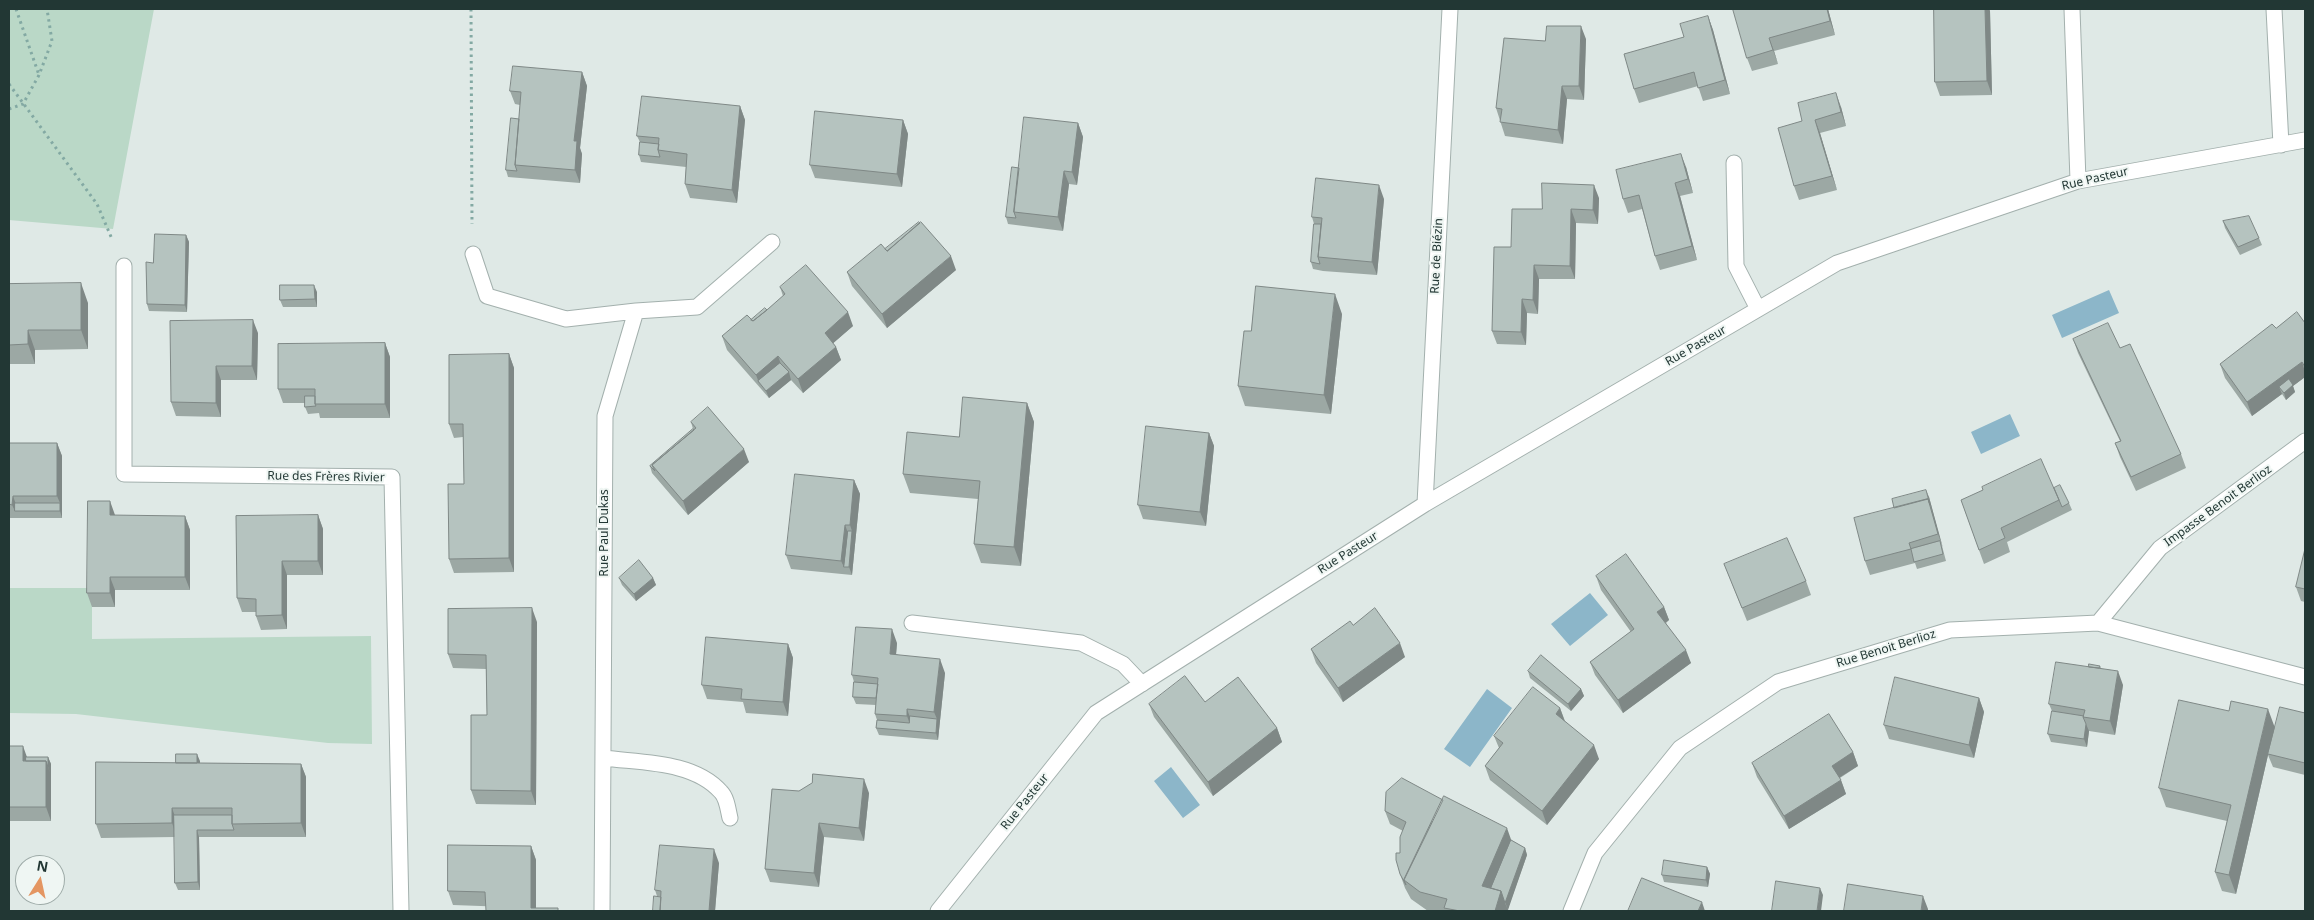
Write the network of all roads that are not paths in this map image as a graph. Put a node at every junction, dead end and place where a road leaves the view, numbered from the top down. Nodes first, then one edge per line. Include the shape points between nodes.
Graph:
1 (1450, 9) edge
2 (2072, 9) edge
3 (2274, 9) edge
4 (2305, 140) edge
5 (2281, 145) junction
6 (1734, 163) dead end
7 (2078, 181) junction
8 (772, 242) dead end
9 (473, 254) road end
10 (124, 266) road end
11 (1758, 310) junction
12 (636, 311) junction
13 (2305, 441) edge
14 (1425, 504) junction
15 (912, 622) dead end
16 (2098, 623) junction
17 (2305, 677) edge
18 (1142, 684) junction
19 (604, 758) junction
20 (730, 818) dead end
21 (401, 911) edge
22 (602, 911) edge
23 (938, 911) edge
24 (1570, 911) edge

1 - 14 street, Rue de Biézin
2 - 7 street
3 - 5 street
4 - 5 street, Rue Pasteur
5 - 7 street, Rue Pasteur
6 - 11 street via 1736,266
7 - 11 street, Rue Pasteur via 1838,263
8 - 12 street via 697,308
9 - 12 street via 487,296 566,319
10 - 21 street, Rue des Frères Rivier via 124,474 392,477
11 - 14 street, Rue Pasteur
12 - 19 street, Rue Paul Dukas via 605,416
13 - 16 street, Impasse Benoit Berlioz via 2160,548
14 - 18 street, Rue Pasteur
15 - 18 street via 1081,643 1123,664
16 - 17 street, Rue Benoit Berlioz
16 - 24 street, Rue Benoit Berlioz via 1950,630 1778,682 1680,748 1595,853
18 - 23 street, Rue Pasteur via 1096,713
19 - 20 street via 675,767 704,777 723,793
19 - 22 street, Rue Paul Dukas

